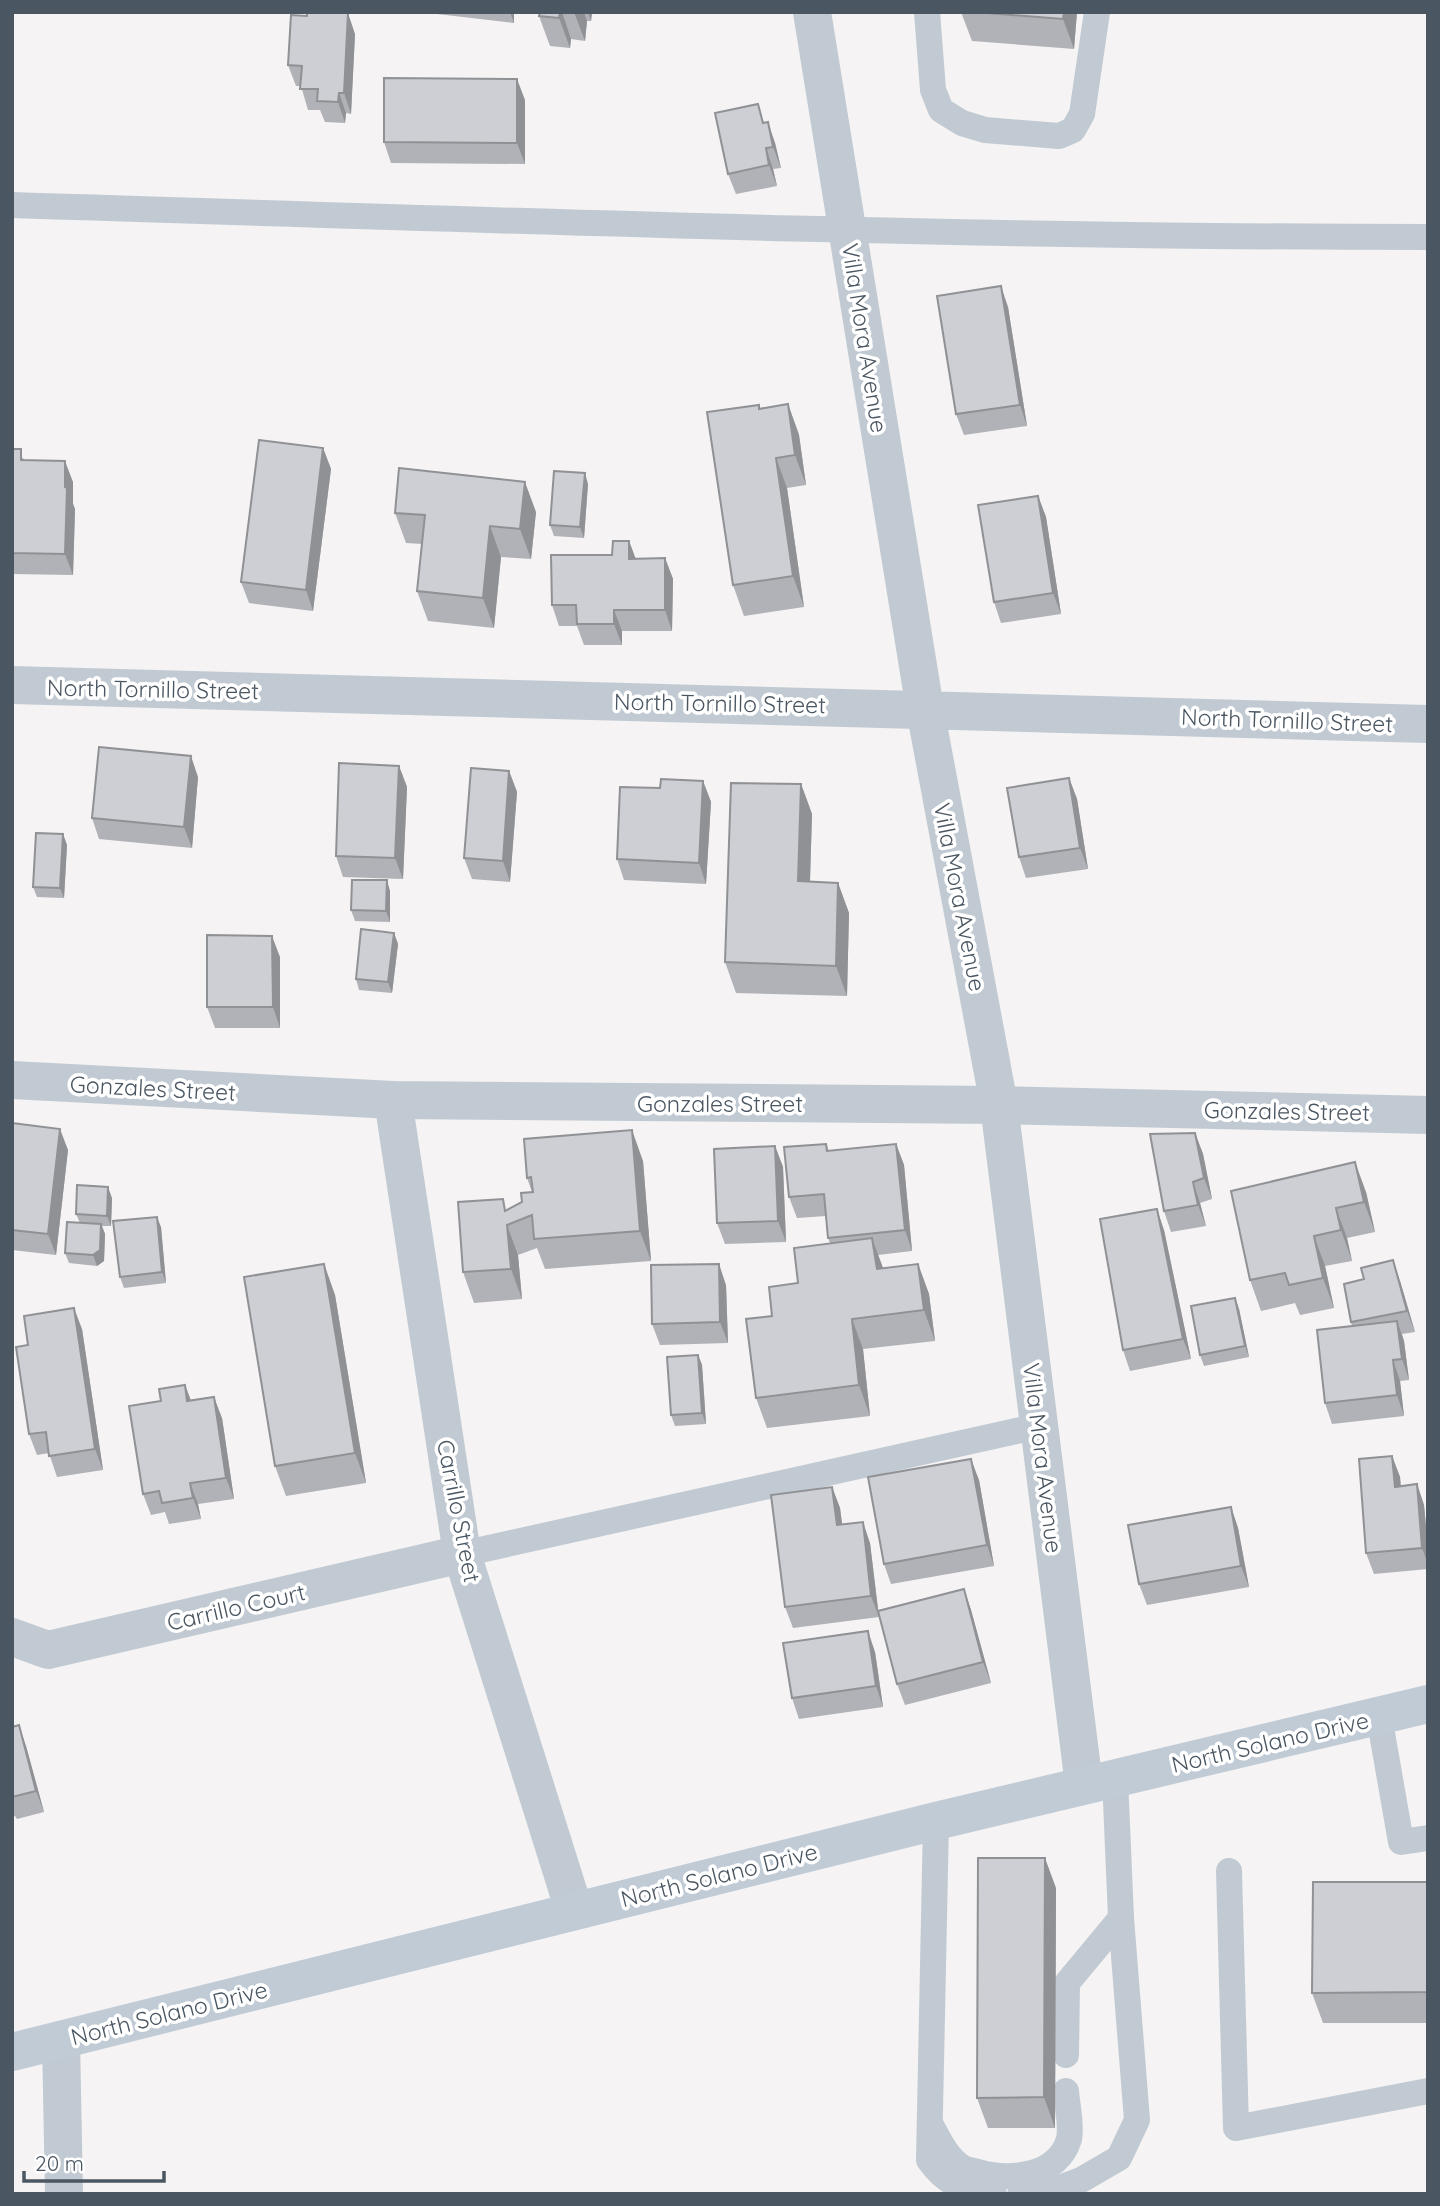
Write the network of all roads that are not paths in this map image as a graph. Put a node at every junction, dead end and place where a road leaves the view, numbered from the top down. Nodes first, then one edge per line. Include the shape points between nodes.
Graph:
1 (812, 12) edge
2 (927, 12) edge
3 (1097, 12) edge
4 (12, 205) edge
5 (847, 231) junction
6 (1428, 237) edge
7 (12, 685) edge
8 (925, 709) junction
9 (1428, 724) edge
10 (12, 1080) edge
11 (393, 1100) junction
12 (999, 1104) junction
13 (1428, 1115) edge
14 (1039, 1426) junction
15 (462, 1555) junction
16 (12, 1637) edge
17 (1428, 1704) edge
18 (1379, 1716) junction
19 (1100, 1782) junction
20 (936, 1821) junction
21 (1428, 1838) edge
22 (1229, 1871) dead end
23 (574, 1910) junction
24 (1121, 1918) junction
25 (61, 2040) junction
26 (12, 2052) edge
27 (1066, 2054) dead end
28 (1066, 2091) dead end
29 (1428, 2091) edge
30 (930, 2124) junction
31 (64, 2194) edge
32 (994, 2194) edge
33 (1020, 2194) edge

1 - 5 street, Villa Mora Avenue
2 - 3 lane via 933,90 941,110 985,130 1059,136 1073,130 1082,114
4 - 5 lane
5 - 6 lane
5 - 8 street, Villa Mora Avenue
7 - 8 street, North Tornillo Street
8 - 9 street, North Tornillo Street
8 - 12 street, Villa Mora Avenue
10 - 11 street, Gonzales Street
11 - 12 street, Gonzales Street
11 - 15 street, Carrillo Street
12 - 13 street, Gonzales Street
12 - 14 street, Villa Mora Avenue
14 - 15 lane
14 - 19 street, Villa Mora Avenue
15 - 16 street, Carrillo Court via 48,1650
15 - 23 street, Carrillo Street
17 - 18 main road, North Solano Drive
18 - 19 main road, North Solano Drive
18 - 21 lane via 1401,1842
19 - 20 main road, North Solano Drive
19 - 24 lane
20 - 23 main road, North Solano Drive
20 - 30 lane
22 - 29 lane via 1236,2128
23 - 25 main road, North Solano Drive
24 - 27 lane via 1067,1983
24 - 33 lane via 1137,2120 1119,2158 1049,2192
25 - 26 main road, North Solano Drive
25 - 31 street
28 - 30 lane via 1070,2136 1053,2164 1035,2173 1000,2177 963,2168 947,2154
30 - 32 lane via 929,2160 940,2176 957,2186

